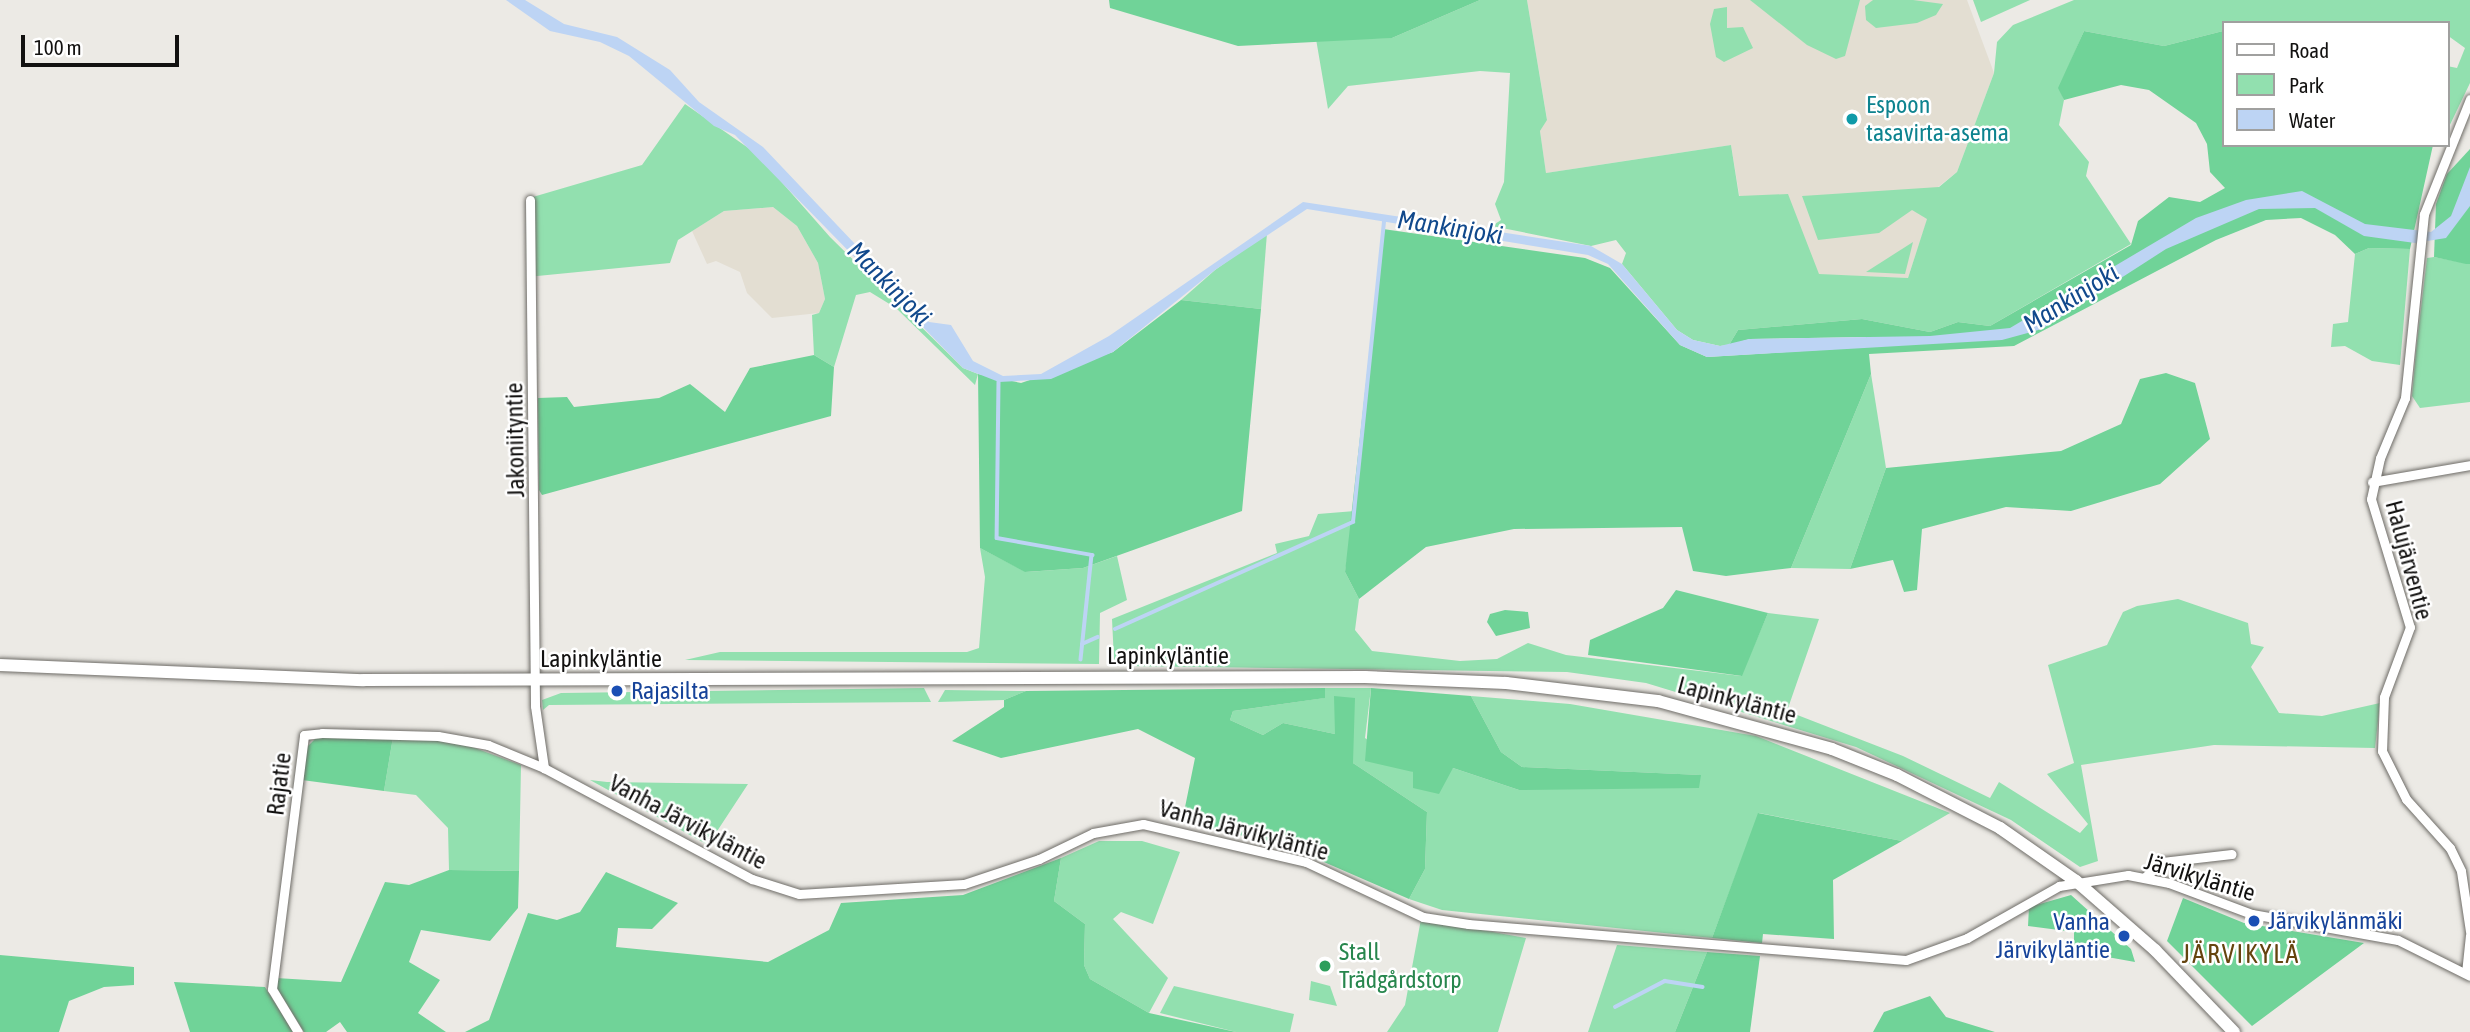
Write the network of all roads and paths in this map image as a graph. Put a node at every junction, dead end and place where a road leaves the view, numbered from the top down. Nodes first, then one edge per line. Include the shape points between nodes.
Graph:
1 (2470, 99) edge
2 (2449, 146) edge
3 (2449, 147) edge
4 (530, 200) dead end
5 (2470, 465) edge
6 (2372, 482) junction
7 (0, 664) edge
8 (535, 681) junction
9 (544, 768) junction
10 (2231, 854) dead end
11 (2145, 877) junction
12 (2076, 881) junction
13 (2470, 933) edge
14 (2468, 975) edge
15 (298, 1032) edge
16 (2234, 1032) edge

1 - 2 street, Halujärventie
3 - 6 street, Halujärventie via 2422,227 2405,398
4 - 8 street, Jakoniityntie
5 - 6 street
6 - 13 street, Halujärventie via 2374,513 2410,627 2384,697 2382,751 2406,799 2451,848 2461,871
7 - 8 main road, Lapinkyläntie via 186,675
8 - 9 street
8 - 12 main road, Lapinkyläntie via 1351,677 1582,691 1720,714 1832,749 1980,817
9 - 12 street, Vanha Järvikyläntie via 752,879 799,894 964,884 1039,859 1093,833 1143,824 1306,862 1440,921 1883,961 1929,956 2040,894
9 - 15 street, Rajatie via 454,737 304,735 272,989
10 - 11 street via 2162,862
11 - 12 street, Järvikyläntie via 2107,875
11 - 14 street, Järvikyläntie via 2252,914 2398,940
12 - 16 main road, Lapinkyläntie via 2155,950
13 - 14 street, Halujärventie

